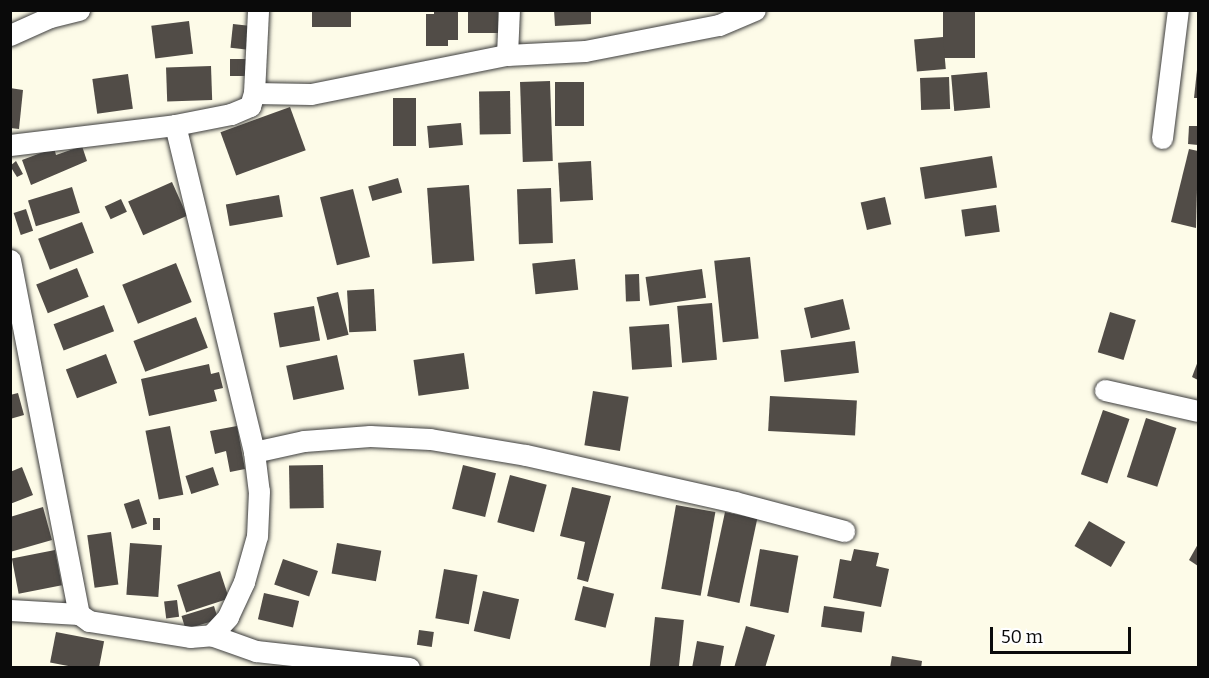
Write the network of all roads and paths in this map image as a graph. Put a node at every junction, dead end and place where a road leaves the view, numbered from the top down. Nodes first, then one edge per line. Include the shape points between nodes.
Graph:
1 (79, 10) edge
2 (258, 10) edge
3 (509, 10) edge
4 (755, 10) edge
5 (1178, 10) edge
6 (10, 35) edge
7 (507, 55) junction
8 (254, 93) junction
9 (175, 125) junction
10 (1162, 138) dead end
11 (10, 145) edge
12 (10, 260) edge
13 (19, 344) edge
14 (1105, 390) dead end
15 (1198, 411) edge
16 (254, 452) junction
17 (844, 531) dead end
18 (10, 610) edge
19 (78, 614) junction
20 (211, 635) junction
21 (409, 668) edge

1 - 6 street via 50,17
2 - 8 street
3 - 7 street
4 - 7 street via 719,25 585,51
5 - 10 street
7 - 8 street via 311,94
8 - 9 street via 250,106 231,114
9 - 11 street
9 - 16 street
12 - 13 street
13 - 19 street
14 - 15 street
16 - 17 street via 304,441 370,436 430,440 526,455
16 - 20 street via 259,491 257,536 244,582 228,617
18 - 19 street
19 - 20 street via 89,621 190,638
20 - 21 street via 256,651

